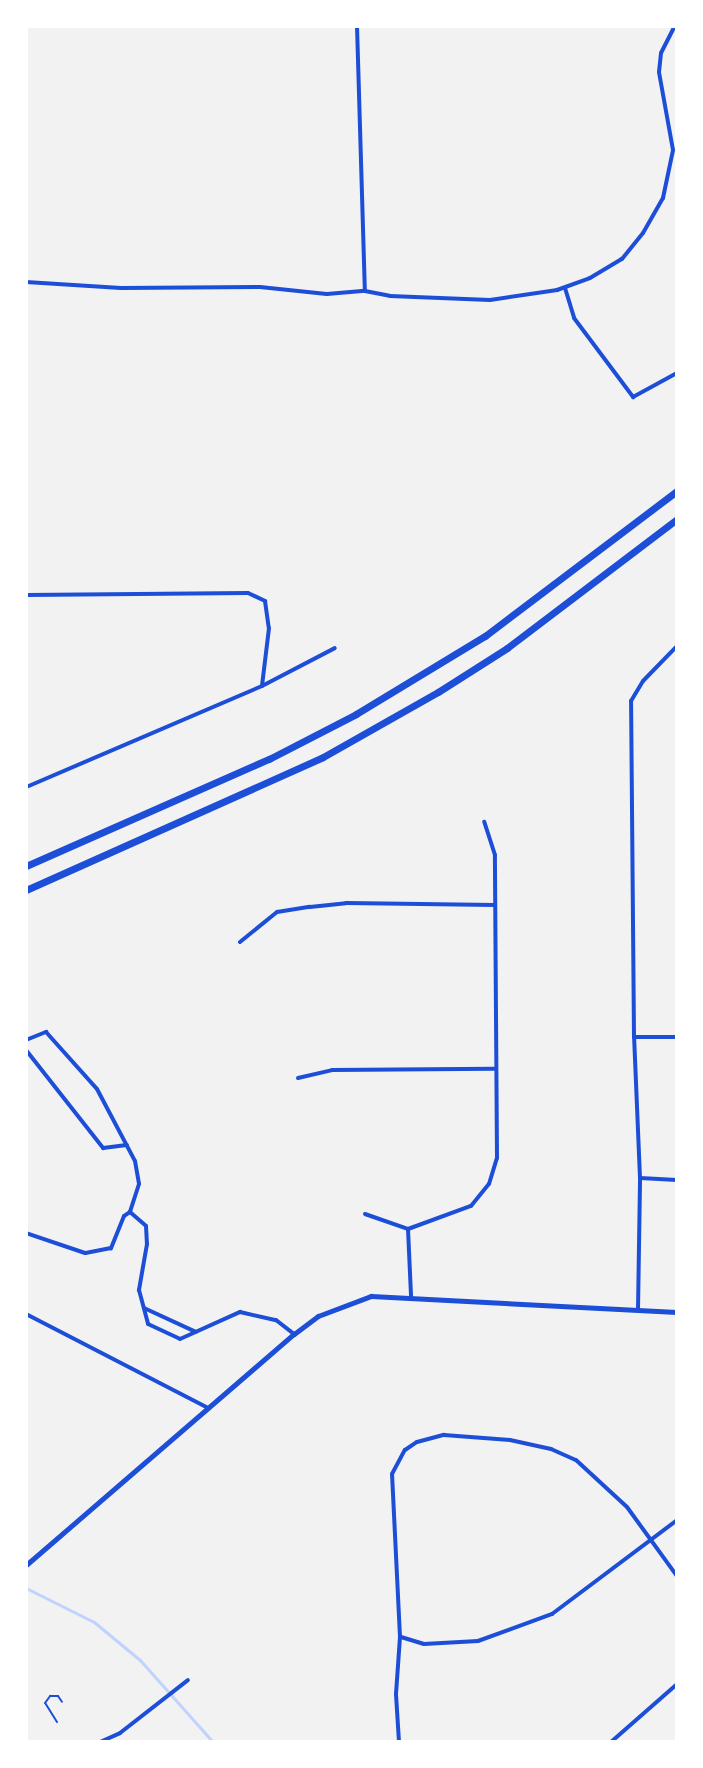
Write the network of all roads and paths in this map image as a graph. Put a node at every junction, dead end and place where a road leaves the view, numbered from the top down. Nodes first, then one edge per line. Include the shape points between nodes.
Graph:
1 (357, 26) edge
2 (675, 26) edge
3 (26, 282) edge
4 (565, 288) junction
5 (365, 291) junction
6 (677, 373) edge
7 (677, 491) edge
8 (677, 519) edge
9 (26, 595) edge
10 (677, 646) edge
11 (335, 648) dead end
12 (262, 686) junction
13 (26, 787) edge
14 (484, 822) dead end
15 (26, 866) edge
16 (26, 890) edge
17 (495, 905) junction
18 (240, 942) dead end
19 (634, 1037) junction
20 (677, 1037) edge
21 (26, 1040) edge
22 (26, 1050) edge
23 (494, 1069) junction
24 (298, 1078) dead end
25 (127, 1145) junction
26 (640, 1178) junction
27 (677, 1180) edge
28 (130, 1212) junction
29 (365, 1214) dead end
30 (408, 1229) junction
31 (26, 1233) edge
32 (411, 1296) junction
33 (143, 1308) junction
34 (638, 1310) junction
35 (677, 1312) edge
36 (26, 1314) edge
37 (166, 1319) junction
38 (161, 1331) junction
39 (196, 1332) junction
40 (294, 1334) junction
41 (210, 1409) junction
42 (677, 1520) edge
43 (649, 1539) junction
44 (27, 1564) edge
45 (677, 1576) edge
46 (400, 1637) junction
47 (188, 1680) dead end
48 (677, 1684) edge
49 (62, 1702) dead end
50 (57, 1722) dead end
51 (100, 1742) edge
52 (399, 1742) edge
53 (611, 1742) edge

1 - 5 street
2 - 4 street via 661,53 659,72 673,150 663,198 622,259
3 - 5 street via 260,287 327,294
4 - 5 street via 490,300
4 - 6 street via 574,318 633,397
7 - 15 highway via 519,612 356,714
8 - 16 highway via 507,648 438,692 323,757
9 - 12 street via 248,593 265,601 269,628
10 - 19 street via 631,701
11 - 12 street
12 - 13 street
14 - 17 street via 495,855
17 - 18 street via 310,907 277,912
17 - 23 street
19 - 20 street
19 - 26 street
21 - 25 street via 46,1032 97,1089
22 - 25 street via 103,1148
23 - 24 street via 332,1070
23 - 30 street via 497,1158 489,1184 459,1213
25 - 28 street via 139,1184
26 - 27 street
26 - 34 street
28 - 31 street via 111,1248 85,1253
28 - 33 street via 146,1226 139,1290
29 - 30 street
30 - 32 street
32 - 34 street
32 - 40 street via 371,1296 318,1316
33 - 37 street
33 - 38 street via 148,1324
34 - 35 street
36 - 41 street
37 - 38 street
37 - 39 street
38 - 39 street via 180,1339
39 - 40 street via 240,1312 276,1320
40 - 41 street
41 - 44 street
42 - 43 street
43 - 45 street
43 - 46 street via 552,1614 514,1629 453,1644
43 - 46 street via 604,1483 564,1454 496,1439 444,1435 417,1442 405,1450 392,1474
46 - 52 street
47 - 51 street via 120,1733
48 - 53 street
49 - 50 path via 50,1696 45,1703

